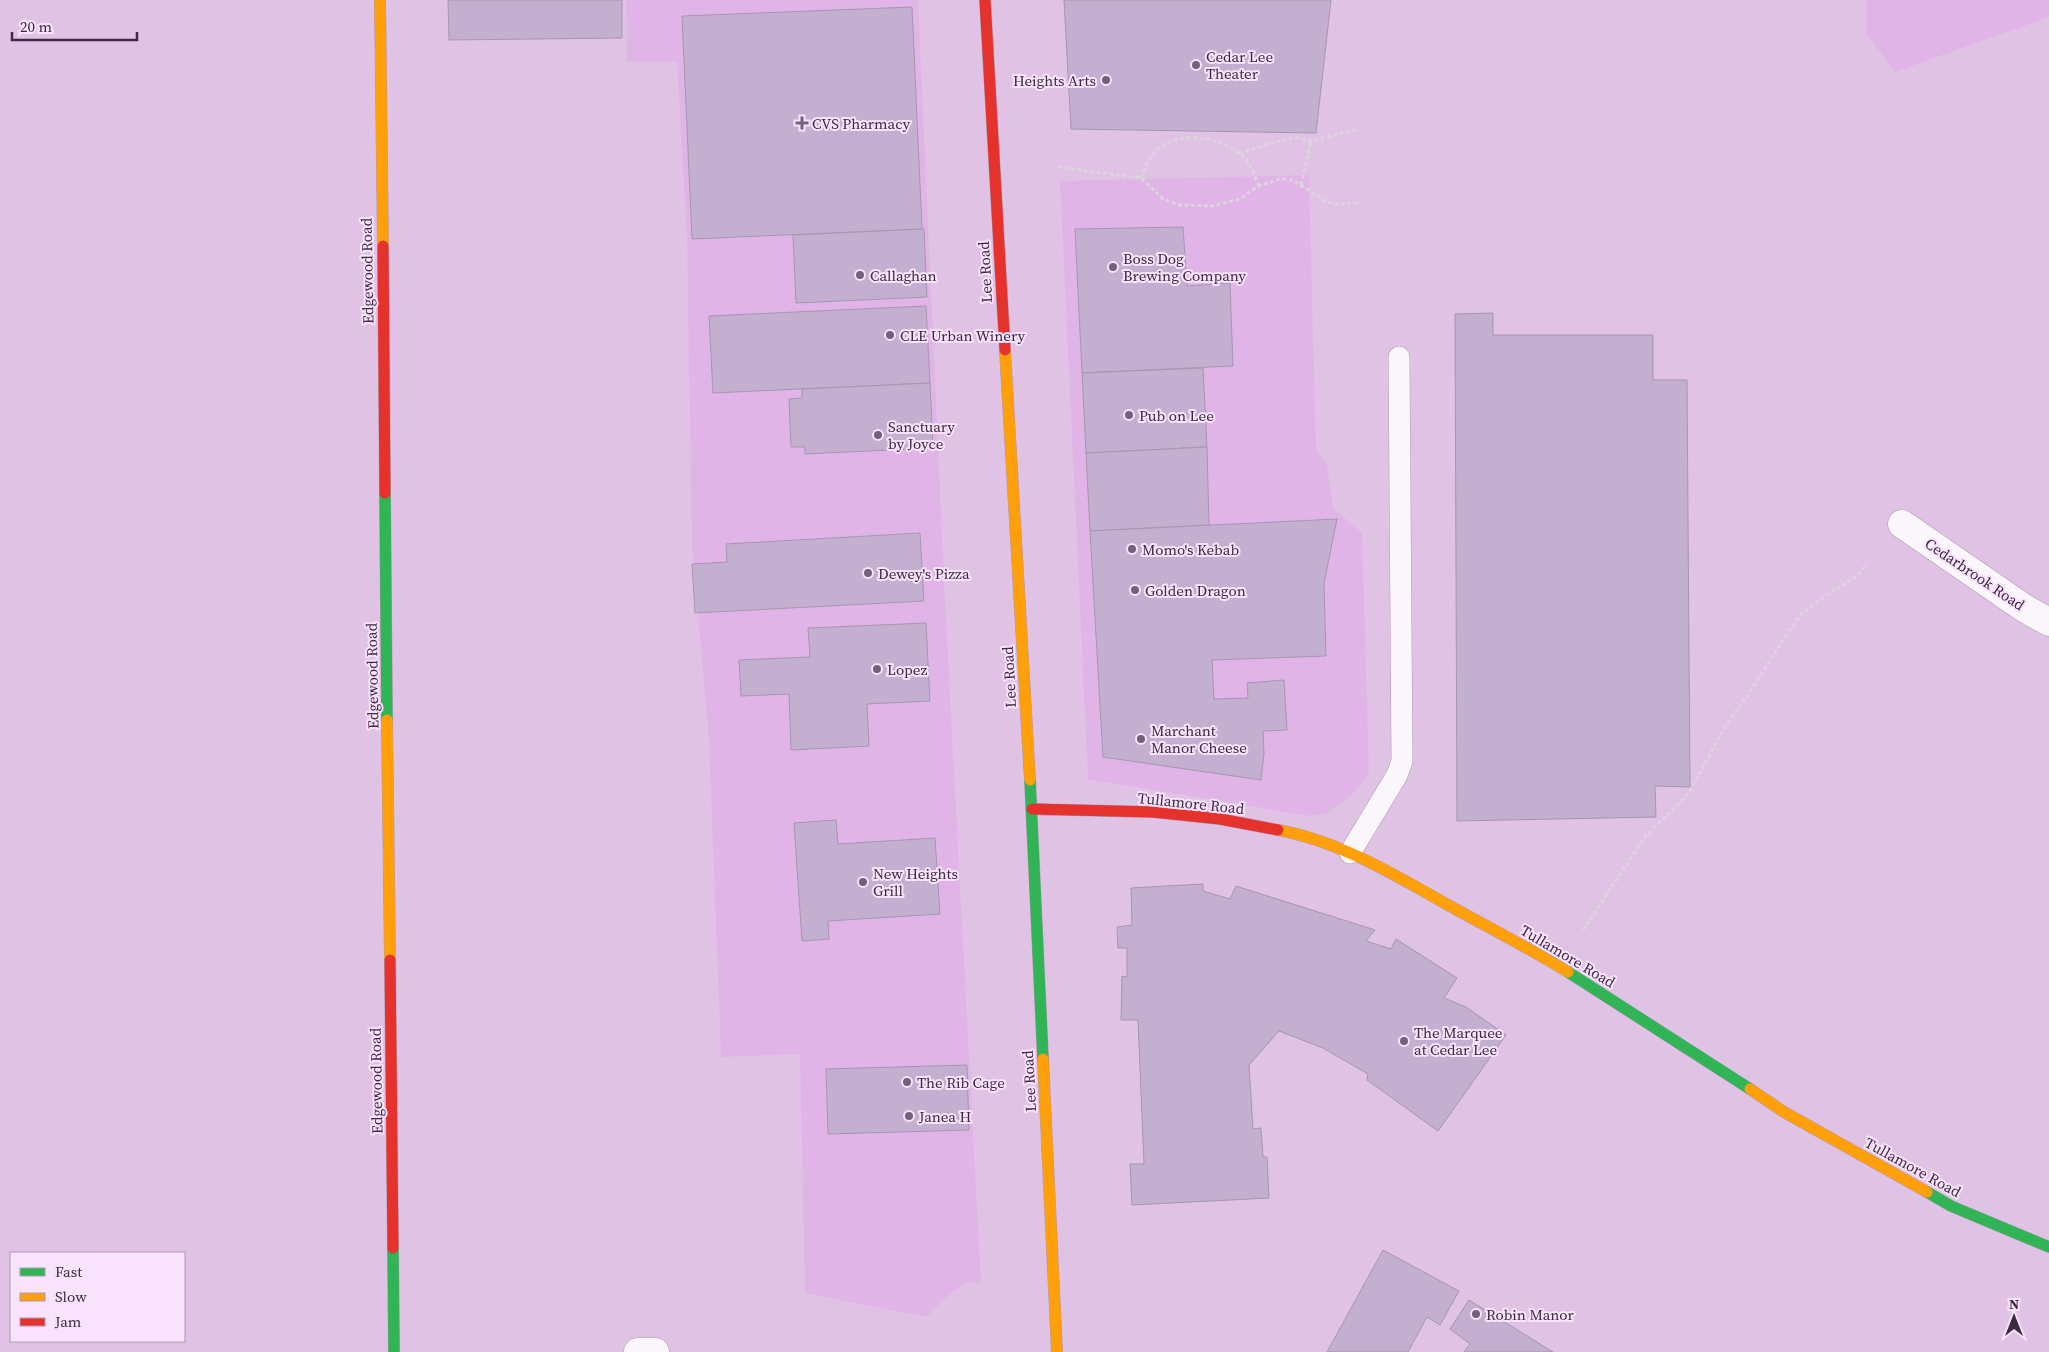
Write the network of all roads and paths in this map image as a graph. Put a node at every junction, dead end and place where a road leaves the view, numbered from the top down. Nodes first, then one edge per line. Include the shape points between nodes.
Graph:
1 (380, 0) edge
2 (985, 0) edge
3 (1358, 129) dead end
4 (1312, 141) junction
5 (1240, 153) junction
6 (1058, 167) dead end
7 (1141, 178) junction
8 (1301, 185) dead end
9 (1259, 186) junction
10 (1360, 203) dead end
11 (1399, 357) dead end
12 (1902, 524) dead end
13 (1867, 564) dead end
14 (2049, 622) edge
15 (1032, 809) junction
16 (1350, 853) junction
17 (1583, 930) dead end
18 (2049, 1247) edge
19 (394, 1352) edge
20 (638, 1352) edge
21 (655, 1352) edge
22 (1057, 1352) edge

1 - 19 street, Edgewood Road
2 - 15 street, Lee Road
3 - 4 path
4 - 5 path via 1289,138
4 - 8 path
5 - 7 path via 1219,142 1199,137 1173,140 1156,150 1146,163
5 - 9 path
6 - 7 path
7 - 9 path via 1163,199 1180,205 1221,204 1239,199
9 - 10 path via 1280,179 1293,180 1324,201
11 - 16 lane via 1402,761
12 - 14 street, Cedarbrook Road
13 - 17 path via 1857,576 1817,601 1788,632 1723,730 1689,793 1646,837
15 - 16 street, Tullamore Road via 1153,812 1220,819 1295,833
15 - 22 street, Lee Road
16 - 18 street, Tullamore Road via 1548,960 1784,1112 1942,1201
20 - 21 street

